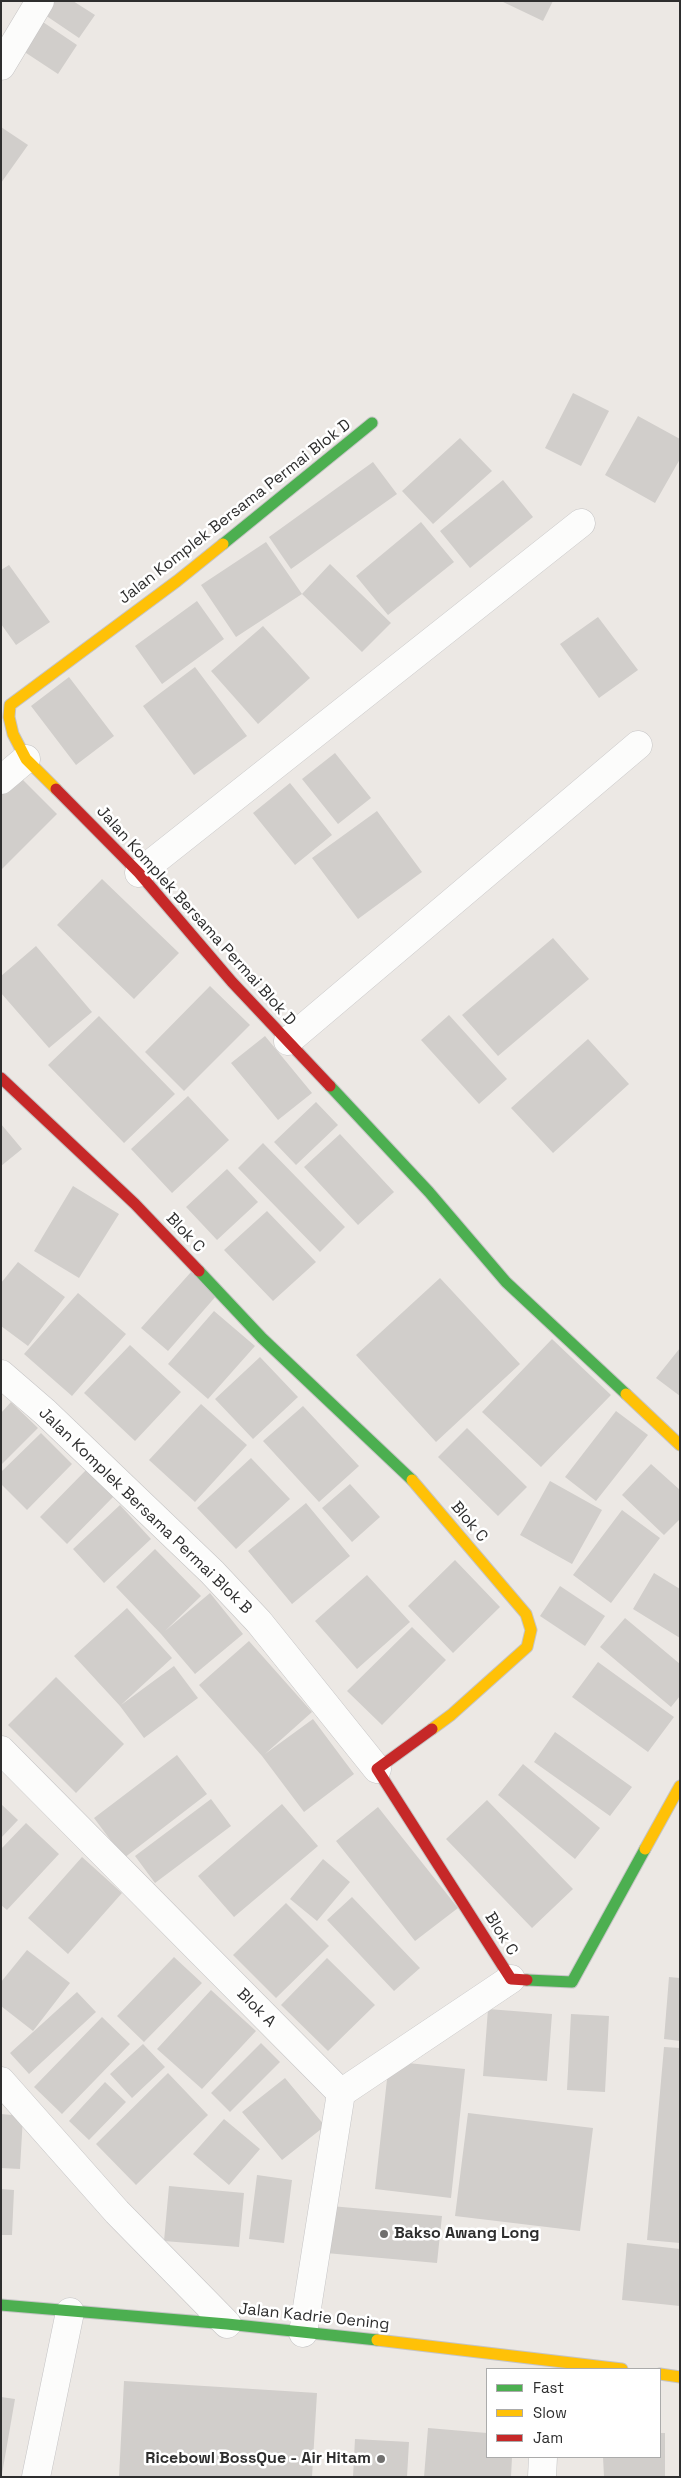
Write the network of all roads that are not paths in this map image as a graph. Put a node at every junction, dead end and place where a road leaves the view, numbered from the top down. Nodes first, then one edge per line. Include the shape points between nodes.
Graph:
1 (40, 1) edge
2 (4, 63) edge
3 (372, 423) dead end
4 (581, 523) dead end
5 (638, 745) dead end
6 (26, 759) junction
7 (1, 780) edge
8 (139, 873) junction
9 (288, 1041) junction
10 (1, 1078) edge
11 (1, 1374) edge
12 (680, 1445) edge
13 (1, 1750) edge
14 (377, 1769) junction
15 (680, 1786) edge
16 (511, 1979) junction
17 (1, 2081) edge
18 (341, 2093) junction
19 (1, 2304) edge
20 (70, 2312) junction
21 (227, 2324) junction
22 (303, 2332) junction
23 (548, 2364) edge
24 (607, 2368) edge
25 (661, 2374) edge
26 (680, 2377) edge
27 (543, 2458) edge
28 (36, 2477) edge
29 (542, 2477) edge

1 - 2 street
3 - 6 street, Jalan Komplek Bersama Permai Blok D via 177,581 10,705 13,734
4 - 8 street
5 - 9 street
6 - 7 street
6 - 8 street, Jalan Komplek Bersama Permai Blok D
8 - 9 street, Jalan Komplek Bersama Permai Blok D via 232,982
9 - 12 street, Jalan Komplek Bersama Permai Blok D via 429,1192 506,1282
10 - 14 street, Blok C via 135,1204 262,1338 410,1477 526,1614 531,1630 527,1647 451,1715
11 - 14 street, Jalan Komplek Bersama Permai Blok B via 212,1572 259,1622
13 - 18 street, Blok A
14 - 16 street, Blok C
15 - 16 street, Blok C via 572,1982
16 - 18 street
17 - 21 street via 117,2212
18 - 22 street
19 - 20 street, Jalan Kadrie Oening
20 - 21 street, Jalan Kadrie Oening
20 - 28 street
21 - 22 street, Jalan Kadrie Oening
22 - 23 street, Jalan Kadrie Oening
23 - 24 street, Jalan Kadrie Oening
25 - 26 street
27 - 29 street

